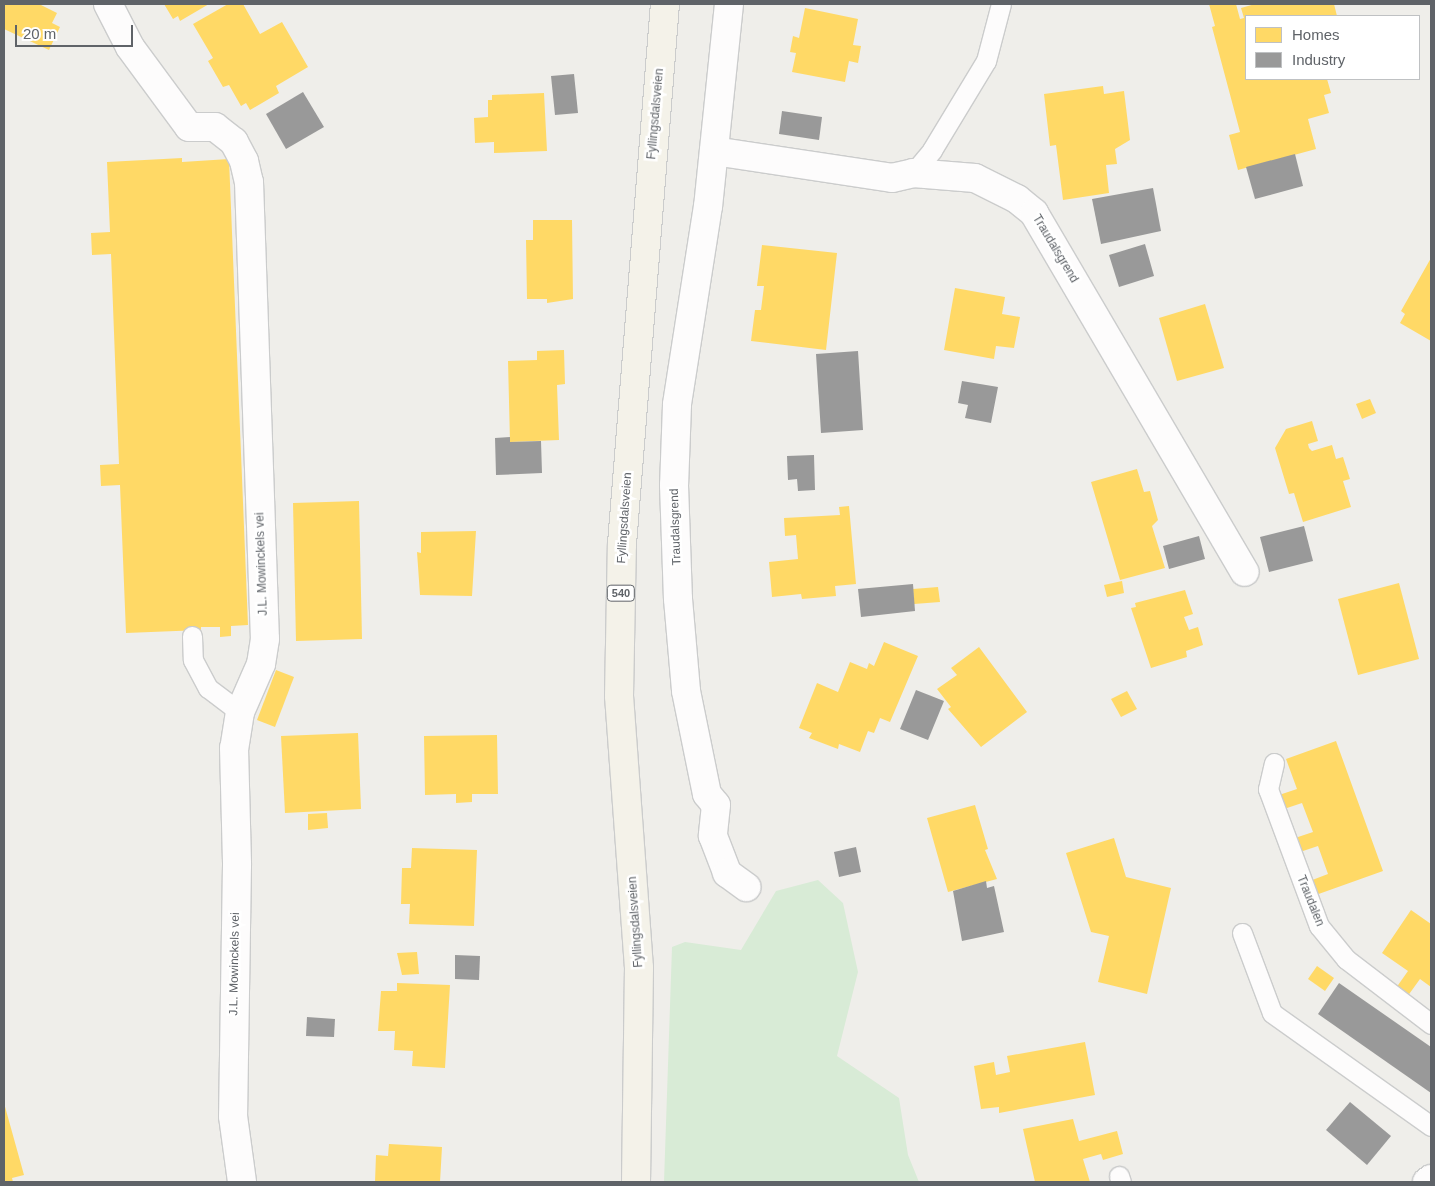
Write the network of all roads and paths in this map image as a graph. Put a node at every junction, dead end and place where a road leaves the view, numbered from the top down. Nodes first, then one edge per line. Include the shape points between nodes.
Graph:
1 (108, 4) edge
2 (665, 4) edge
3 (729, 4) edge
4 (1001, 4) edge
5 (714, 151) junction
6 (913, 173) junction
7 (1245, 572) dead end
8 (192, 636) dead end
9 (240, 712) junction
10 (1274, 763) dead end
11 (746, 887) dead end
12 (1242, 933) dead end
13 (1431, 1024) edge
14 (1431, 1126) edge
15 (1431, 1179) edge
16 (242, 1182) edge
17 (636, 1182) edge
18 (1427, 1182) edge

1 - 9 street, J.L. Mowinckels vei via 130,48 189,127 215,127 234,142 244,161 248,182 265,640 261,664
2 - 17 main road, Fyllingsdalsveien / 540 via 622,544 619,696 639,968
3 - 5 street, Traudalsgrend
4 - 6 lane via 986,60 937,142
5 - 6 street, Traudalsgrend via 892,178
5 - 11 street, Traudalsgrend via 677,405 674,485 678,599 686,691 707,794 716,805 713,836 727,873
6 - 7 street, Traudalsgrend via 975,178 1011,195 1034,213
8 - 9 lane via 193,660 208,688
9 - 16 street, J.L. Mowinckels vei via 234,748 237,865 233,1116
10 - 13 lane, Traudalen via 1268,789 1319,926 1346,959
12 - 14 lane via 1272,1013
15 - 18 street

